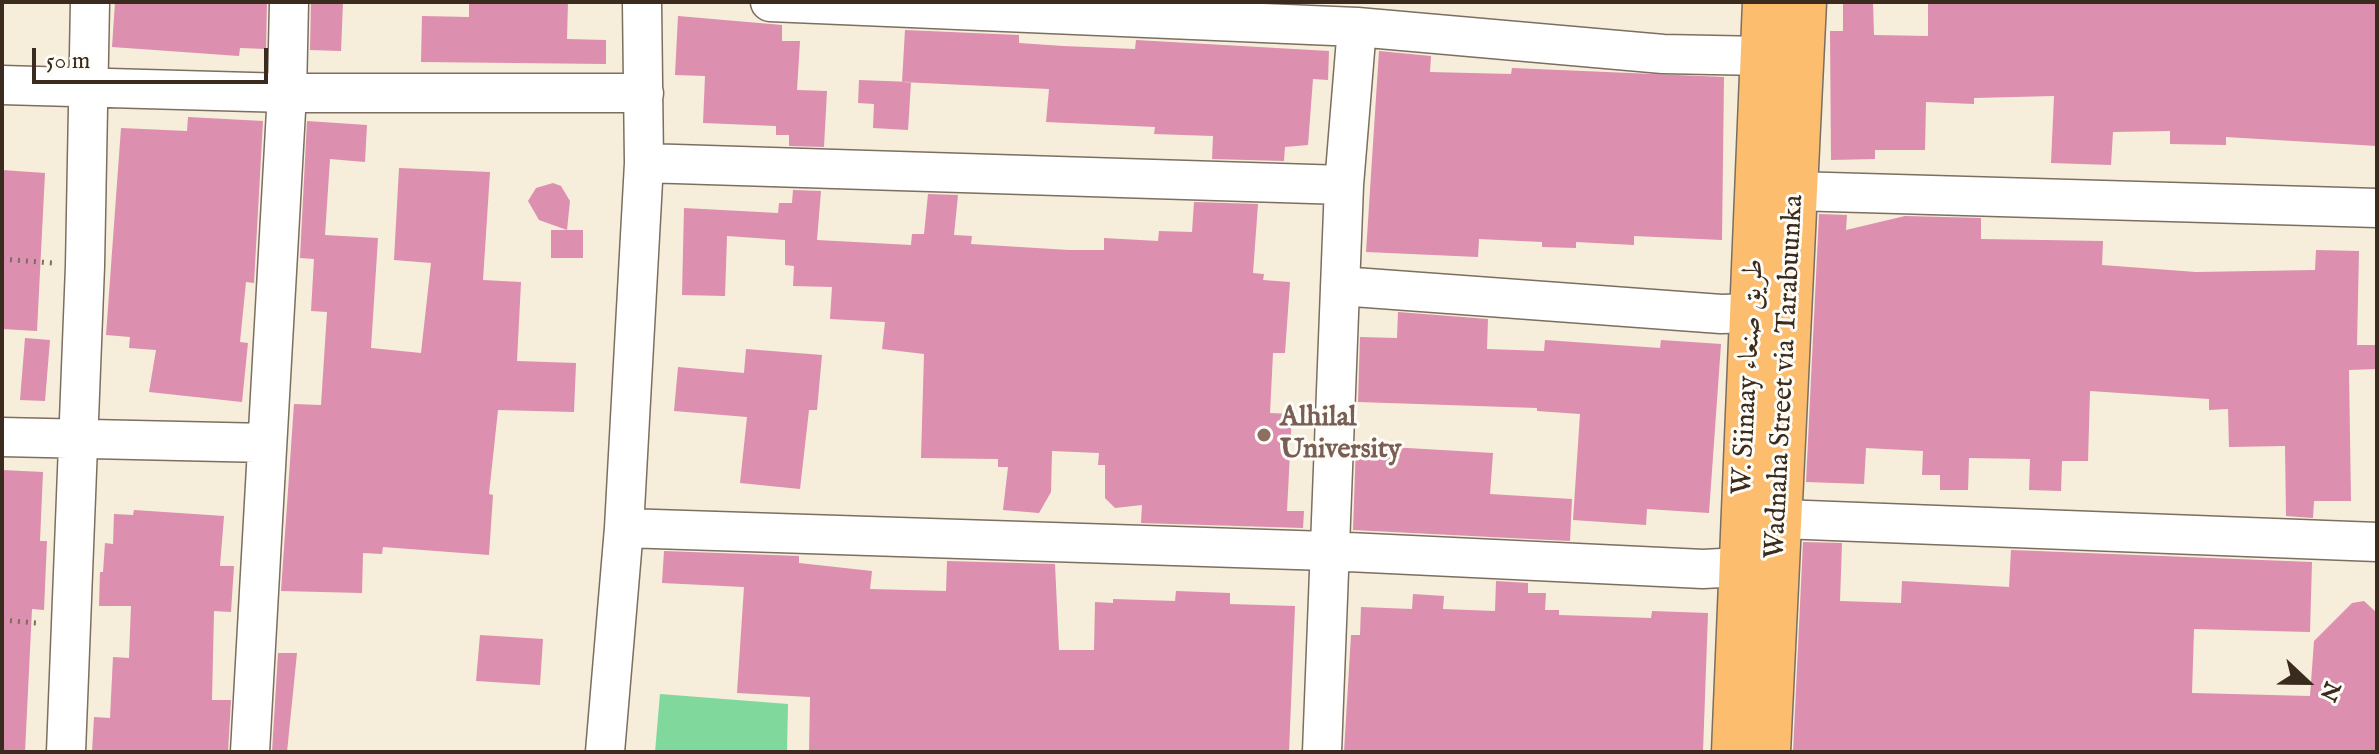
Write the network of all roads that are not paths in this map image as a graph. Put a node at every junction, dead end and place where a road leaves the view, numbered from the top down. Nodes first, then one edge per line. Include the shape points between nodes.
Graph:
1 (90, 2) edge
2 (289, 2) edge
3 (642, 2) edge
4 (770, 2) edge
5 (1765, 2) edge
6 (1804, 2) edge
7 (1373, 19) edge
8 (1763, 56) junction
9 (2, 85) edge
10 (87, 89) junction
11 (287, 93) junction
12 (644, 93) junction
13 (644, 163) junction
14 (1344, 185) junction
15 (1794, 191) junction
16 (2377, 208) edge
17 (1340, 286) junction
18 (1754, 313) junction
19 (2, 437) edge
20 (78, 441) junction
21 (267, 443) junction
22 (1781, 519) junction
23 (624, 528) junction
24 (2377, 542) edge
25 (1327, 551) junction
26 (1741, 567) junction
27 (66, 752) edge
28 (250, 752) edge
29 (605, 752) edge
30 (1322, 752) edge
31 (1734, 752) edge
32 (1768, 752) edge

1 - 10 street
2 - 11 street
3 - 12 street
4 - 7 street
5 - 8 main road, W. Siinaay طريق صنعاء
6 - 15 main road, Wadnaha Street via Tarabuunka
7 - 8 street via 1663,54
7 - 14 street
8 - 18 main road, W. Siinaay طريق صنعاء
9 - 10 street
10 - 11 street
10 - 20 street
11 - 12 street
11 - 21 street
12 - 13 street
13 - 14 street
13 - 23 street
14 - 17 street
15 - 16 street
15 - 22 main road, Wadnaha Street via Tarabuunka
17 - 18 street
17 - 25 street
18 - 26 main road, W. Siinaay طريق صنعاء
19 - 20 street
20 - 21 street
20 - 27 street
21 - 28 street
22 - 24 street
22 - 32 main road, Wadnaha Street via Tarabuunka
23 - 25 street
23 - 29 street
25 - 26 street via 1688,569
25 - 30 street
26 - 31 main road, W. Siinaay طريق صنعاء

